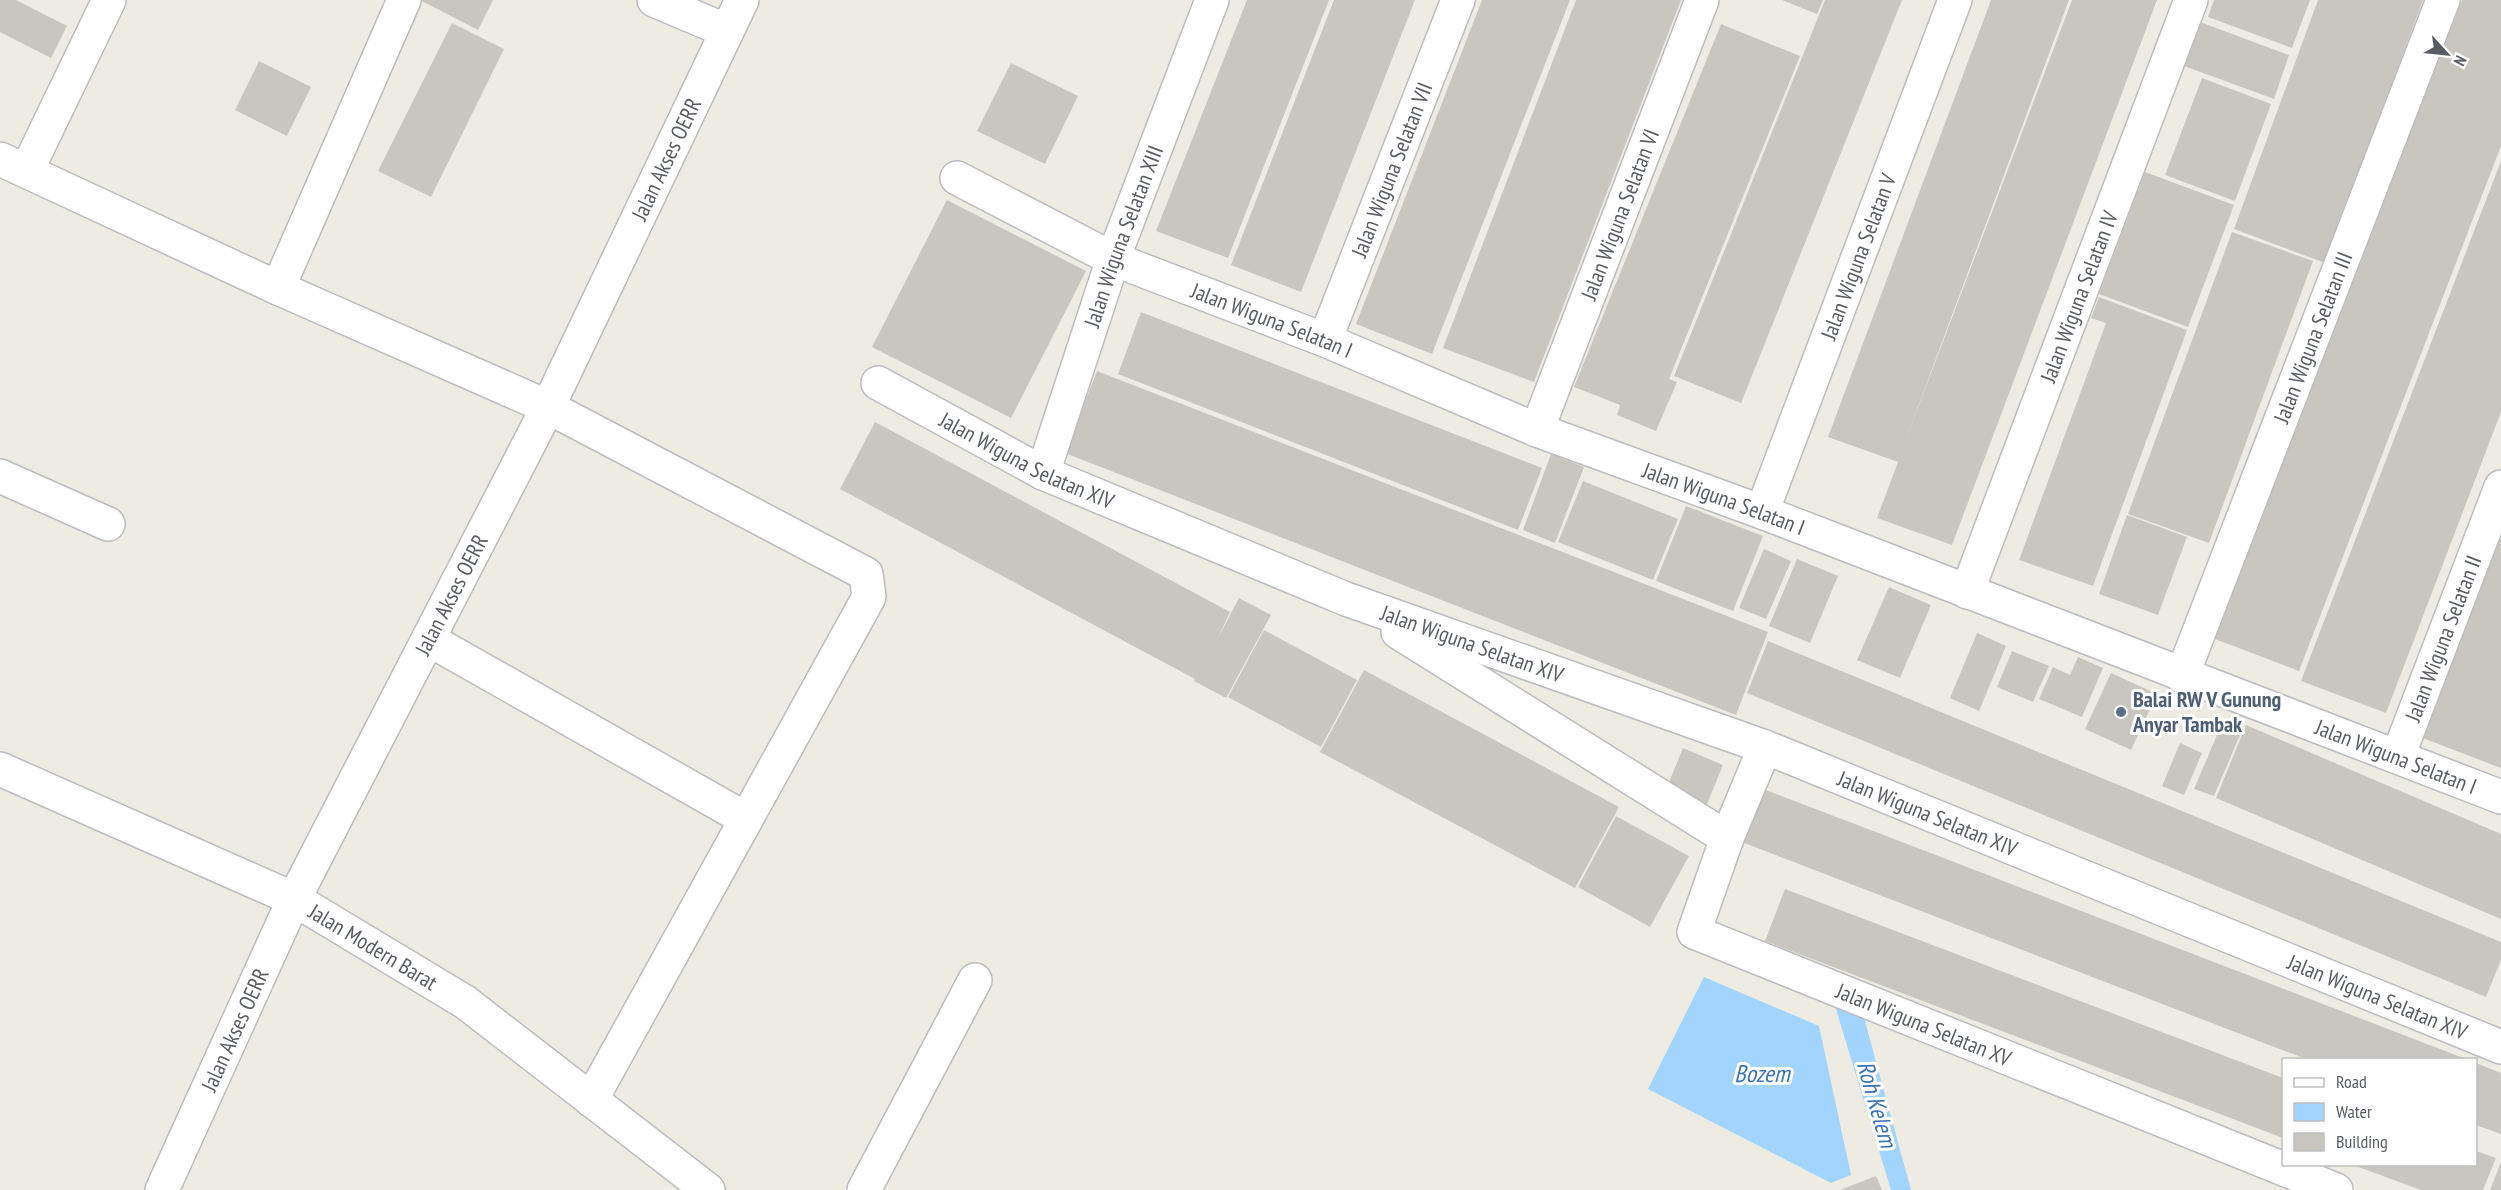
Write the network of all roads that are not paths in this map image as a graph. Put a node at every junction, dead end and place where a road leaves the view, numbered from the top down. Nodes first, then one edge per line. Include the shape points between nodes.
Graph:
1 (109, 0) edge
2 (404, 0) edge
3 (654, 0) edge
4 (742, 0) edge
5 (1212, 0) edge
6 (1458, 0) edge
7 (1702, 0) edge
8 (1955, 0) edge
9 (2191, 0) edge
10 (2443, 0) edge
11 (727, 31) junction
12 (14, 165) edge
13 (957, 178) dead end
14 (1113, 259) junction
15 (278, 288) junction
16 (1324, 340) junction
17 (878, 383) dead end
18 (548, 407) junction
19 (1537, 430) junction
20 (1043, 473) junction
21 (0, 476) edge
22 (2501, 488) edge
23 (1762, 512) junction
24 (108, 524) dead end
25 (1967, 592) junction
26 (1346, 599) junction
27 (428, 639) junction
28 (2182, 676) junction
29 (1765, 747) junction
30 (2398, 756) junction
31 (0, 769) edge
32 (2501, 797) edge
33 (746, 819) junction
34 (1727, 838) junction
35 (294, 899) junction
36 (975, 980) dead end
37 (2501, 1047) edge
38 (591, 1100) junction
39 (162, 1190) edge
40 (708, 1190) edge
41 (864, 1190) edge
42 (2336, 1190) edge

1 - 12 street
2 - 15 street
3 - 11 street
4 - 11 street, Jalan Akses OERR
5 - 14 street, Jalan Wiguna Selatan XIII
6 - 16 street, Jalan Wiguna Selatan VII
7 - 19 street, Jalan Wiguna Selatan VI
8 - 23 street, Jalan Wiguna Selatan V
9 - 25 street, Jalan Wiguna Selatan IV
10 - 28 street, Jalan Wiguna Selatan III
11 - 18 street, Jalan Akses OERR
12 - 15 street
13 - 14 street, Jalan Wiguna Selatan I
14 - 16 street, Jalan Wiguna Selatan I
14 - 20 street, Jalan Wiguna Selatan XIII
15 - 18 street
16 - 19 street, Jalan Wiguna Selatan I
17 - 20 street, Jalan Wiguna Selatan XIV
18 - 27 street, Jalan Akses OERR
18 - 33 street via 867,574 869,597
19 - 23 street, Jalan Wiguna Selatan I
20 - 26 street, Jalan Wiguna Selatan XIV
21 - 24 street
22 - 30 street, Jalan Wiguna Selatan II
23 - 25 street, Jalan Wiguna Selatan I
25 - 28 street, Jalan Wiguna Selatan I
26 - 29 street, Jalan Wiguna Selatan XIV
26 - 34 street, Jalan Wiguna Selatan XIV
27 - 33 street
27 - 35 street, Jalan Akses OERR
28 - 30 street, Jalan Wiguna Selatan I
29 - 34 street, Jalan Wiguna Selatan XV
29 - 37 street, Jalan Wiguna Selatan XIV
30 - 32 street, Jalan Wiguna Selatan I
31 - 35 street, Jalan Modern Barat
33 - 38 street
34 - 42 street, Jalan Wiguna Selatan XV via 1694,932
35 - 38 street, Jalan Modern Barat via 465,1002
35 - 39 street, Jalan Akses OERR
36 - 41 street
38 - 40 street, Jalan Modern Barat

